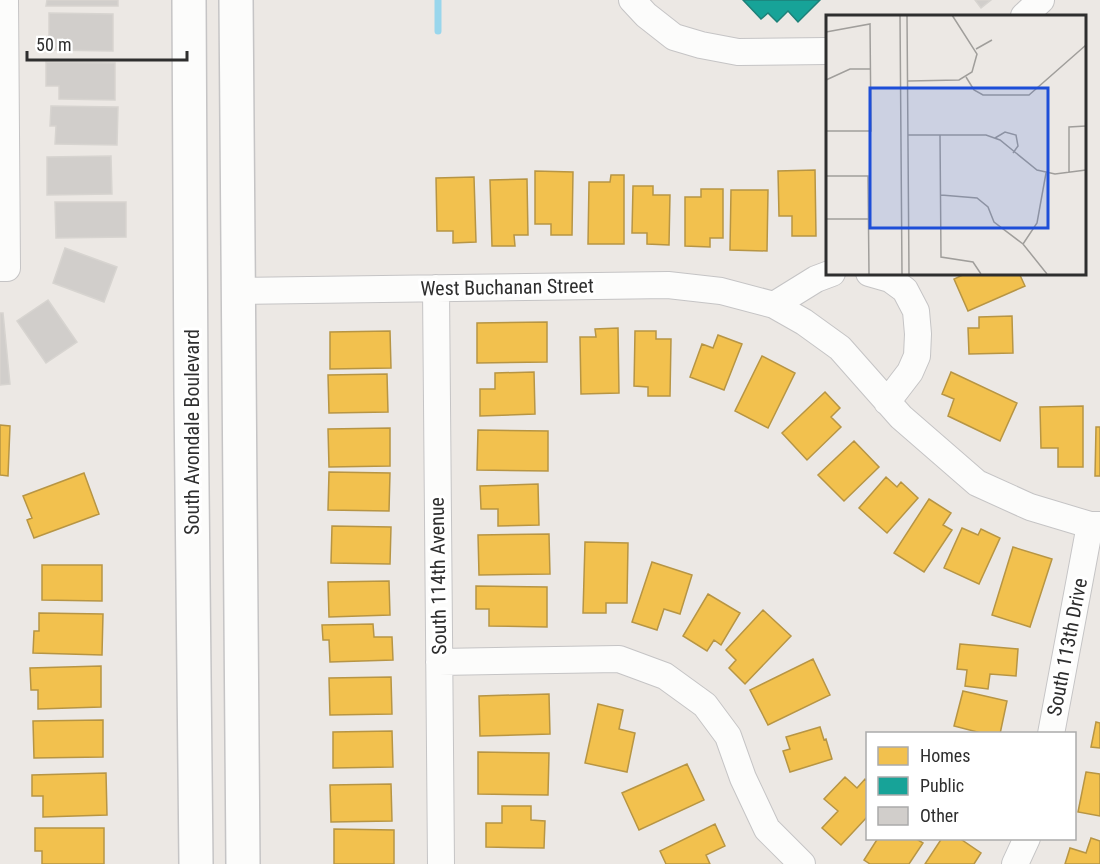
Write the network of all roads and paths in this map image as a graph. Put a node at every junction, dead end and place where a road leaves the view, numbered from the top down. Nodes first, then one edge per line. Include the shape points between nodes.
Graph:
1 (5, 0) edge
2 (189, 0) edge
3 (236, 0) edge
4 (632, 0) edge
5 (1041, 0) edge
6 (1025, 15) edge
7 (826, 51) edge
8 (4, 268) edge
9 (829, 274) edge
10 (872, 274) edge
11 (436, 288) junction
12 (239, 291) junction
13 (774, 305) junction
14 (887, 402) junction
15 (1095, 525) edge
16 (440, 662) junction
17 (1051, 732) edge
18 (1027, 840) edge
19 (196, 864) edge
20 (243, 864) edge
21 (441, 864) edge
22 (801, 864) edge
23 (1015, 864) edge

1 - 8 street
2 - 19 main road, South Avondale Boulevard
3 - 12 main road
4 - 7 street via 674,37 701,45 738,52
5 - 6 street
9 - 13 street
10 - 14 street via 890,279 905,290 916,311 917,356
11 - 12 street, West Buchanan Street
11 - 13 street, West Buchanan Street via 668,285 721,291
11 - 16 street, South 114th Avenue
12 - 20 main road
13 - 14 street, West Buchanan Street via 840,348
14 - 15 street, West Buchanan Street via 977,483 1030,507
15 - 17 street, South 113th Drive
16 - 21 street, South 114th Avenue
16 - 22 street via 619,659 665,676 705,705 728,736 767,829
18 - 23 street

